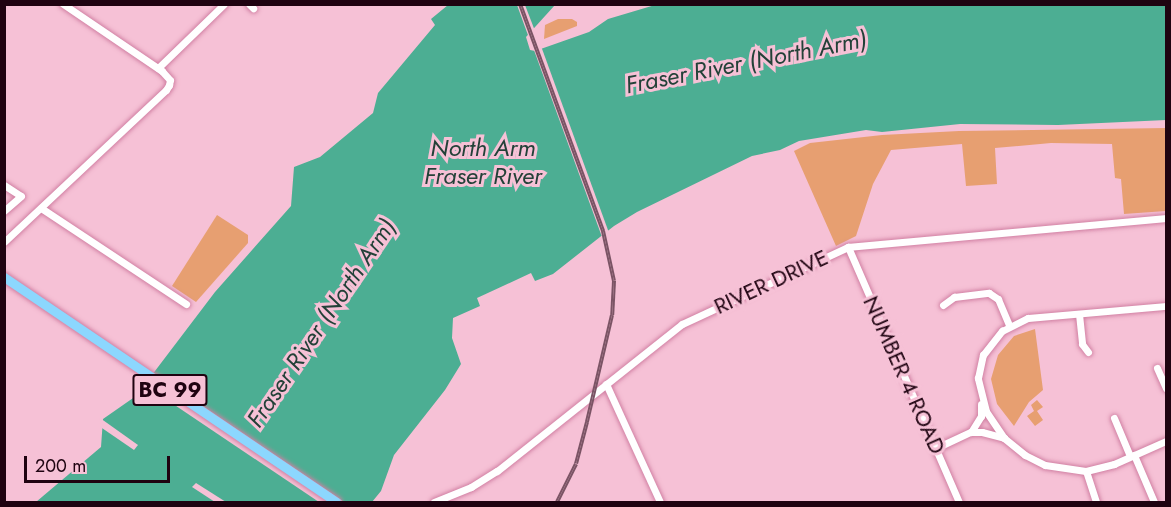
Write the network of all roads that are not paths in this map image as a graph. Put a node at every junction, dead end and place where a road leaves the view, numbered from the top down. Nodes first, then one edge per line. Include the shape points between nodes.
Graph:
1 (63, 4) edge
2 (224, 4) edge
3 (158, 68) junction
4 (4, 185) edge
5 (41, 208) junction
6 (4, 212) edge
7 (1167, 218) edge
8 (4, 242) edge
9 (848, 247) junction
10 (4, 277) edge
11 (4, 283) edge
12 (186, 304) dead end
13 (944, 305) dead end
14 (1167, 306) edge
15 (1078, 314) junction
16 (1009, 325) junction
17 (1088, 352) dead end
18 (1157, 368) dead end
19 (606, 384) junction
20 (1167, 388) edge
21 (981, 400) junction
22 (1114, 418) dead end
23 (971, 432) junction
24 (1004, 438) junction
25 (1167, 441) edge
26 (936, 448) junction
27 (1132, 456) junction
28 (1086, 471) junction
29 (327, 502) edge
30 (336, 502) edge
31 (434, 502) edge
32 (660, 502) edge
33 (959, 502) edge
34 (1096, 502) edge
35 (1154, 502) edge

1 - 3 street
2 - 3 street
3 - 5 street via 168,77 169,85
4 - 6 street via 21,196
5 - 8 street
5 - 12 street
7 - 9 street, RIVER DRIVE
9 - 19 street, RIVER DRIVE via 682,324
9 - 26 street, NUMBER 4 ROAD
10 - 30 highway, BC 99
11 - 29 highway, BC 99
13 - 16 street via 954,297 994,295
14 - 15 street
15 - 16 street via 1028,318
15 - 17 street via 1082,344
16 - 21 street via 995,336 984,355 978,378
18 - 20 street
19 - 31 street, RIVER DRIVE via 486,478
19 - 32 street
21 - 23 street via 981,416
21 - 24 street
22 - 27 street
23 - 24 street
23 - 26 street
24 - 28 street via 1045,465
25 - 27 street
26 - 33 street, NUMBER 4 ROAD
27 - 28 street
27 - 35 street
28 - 34 street

